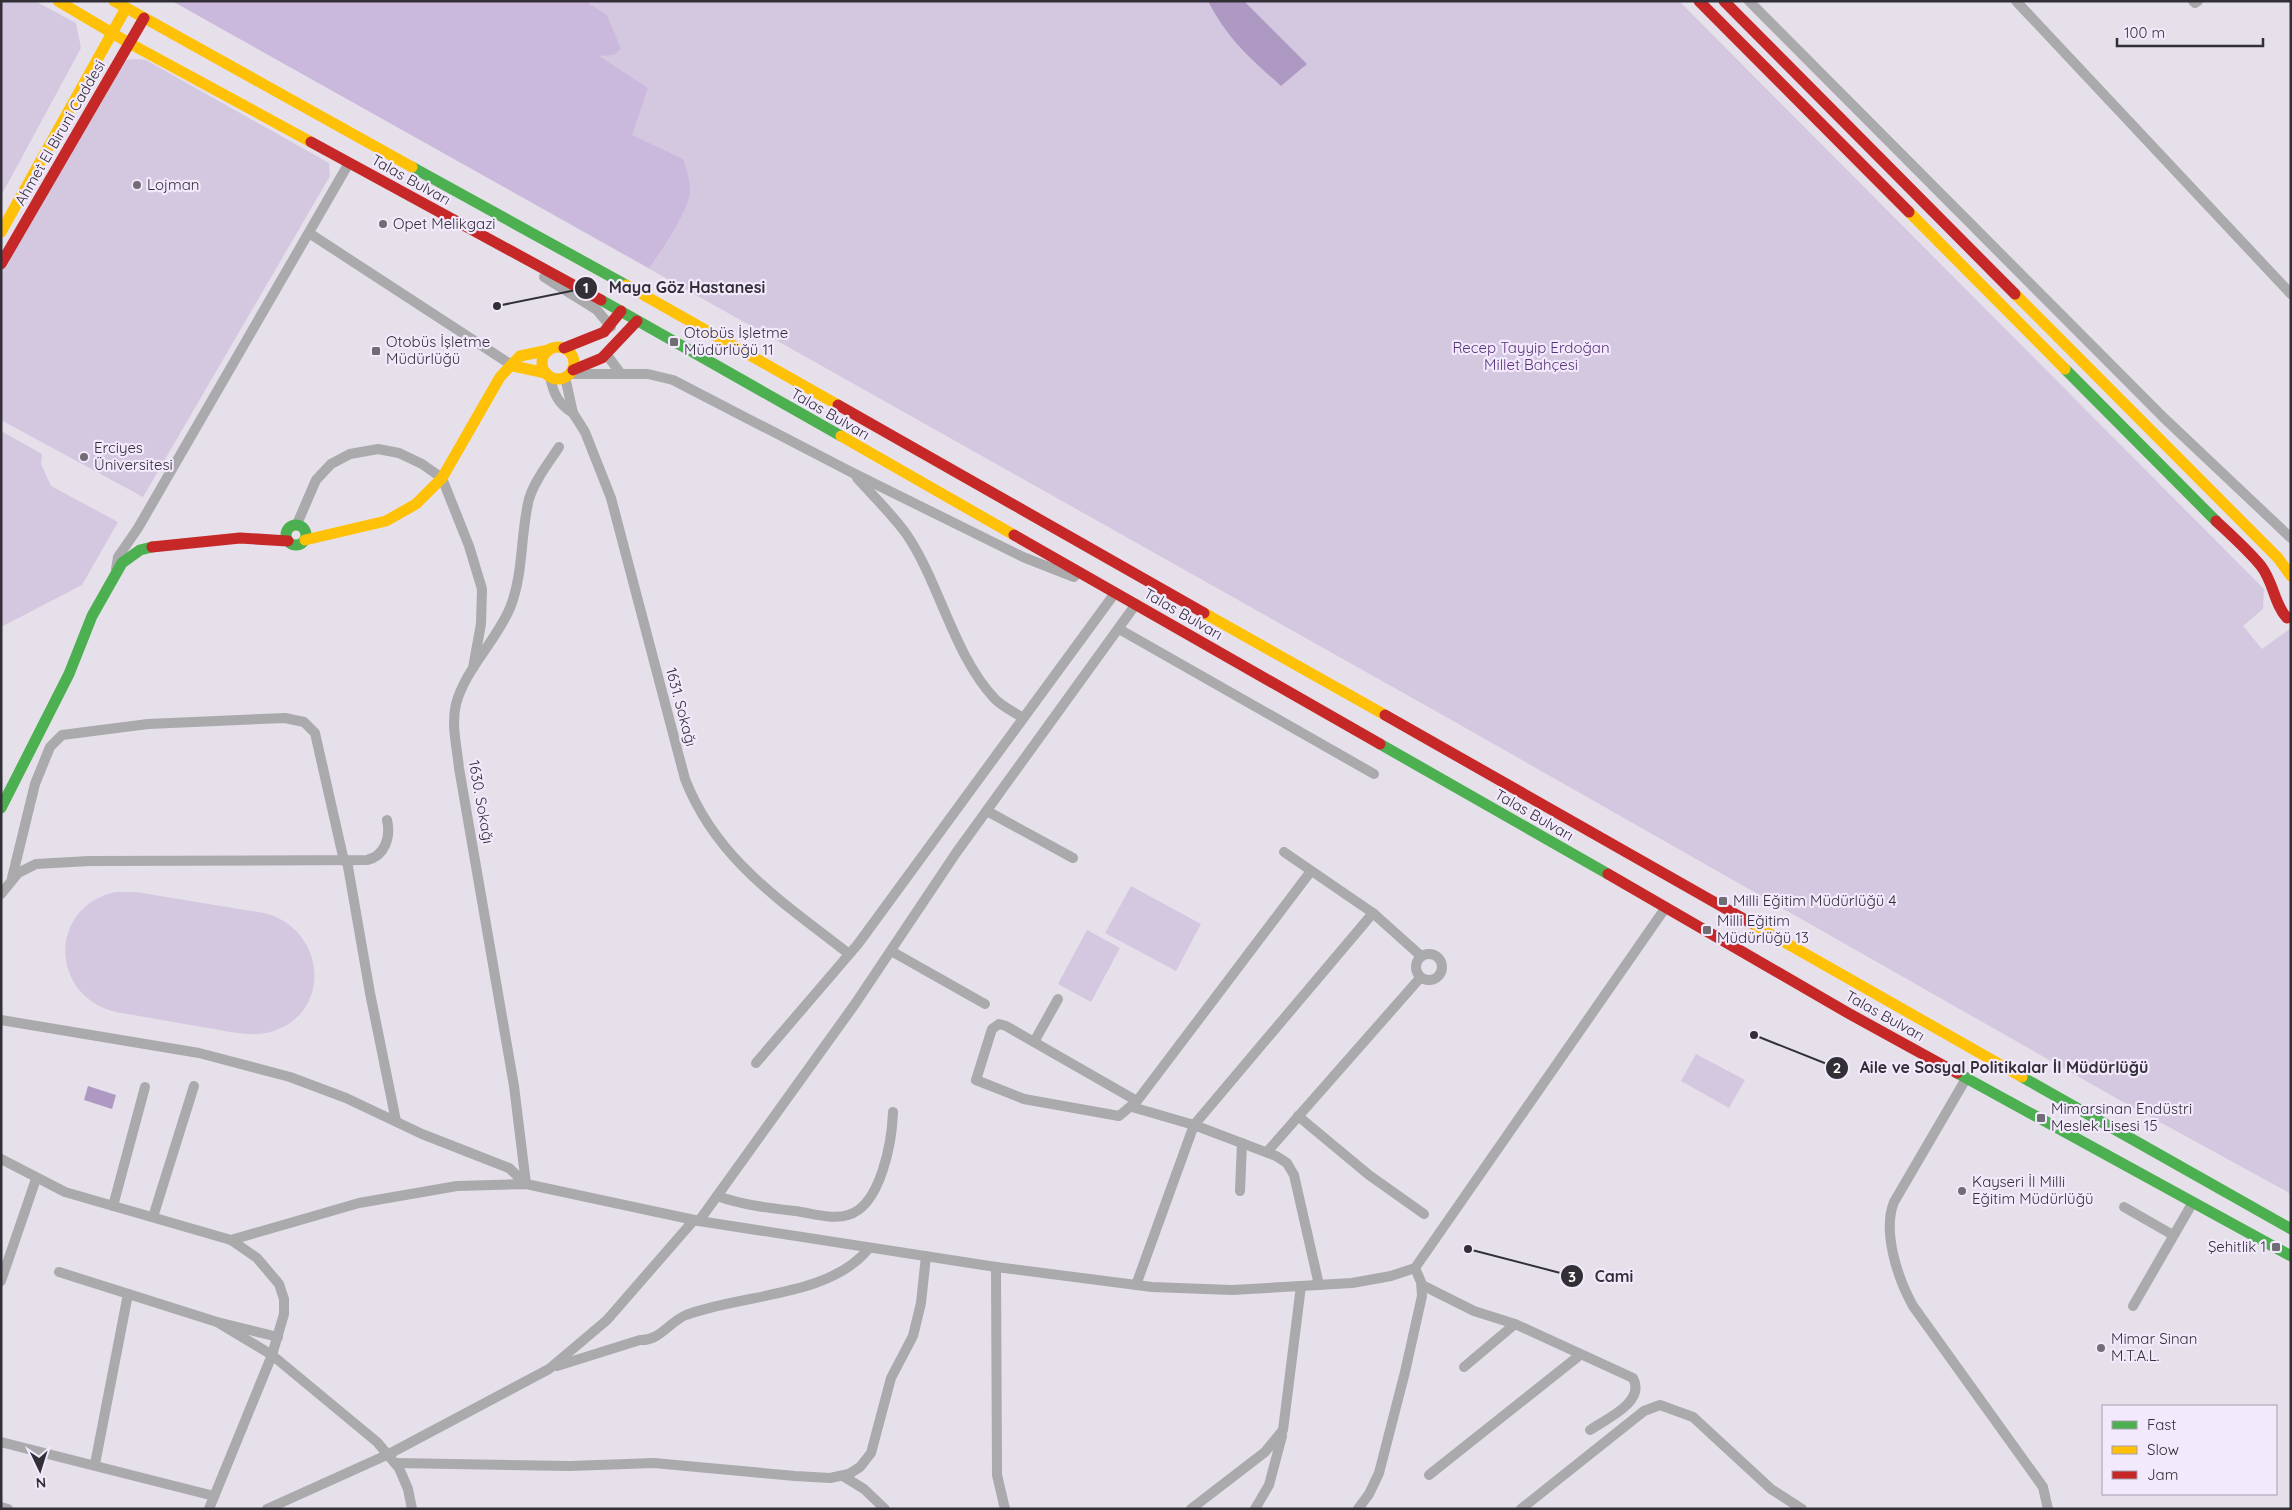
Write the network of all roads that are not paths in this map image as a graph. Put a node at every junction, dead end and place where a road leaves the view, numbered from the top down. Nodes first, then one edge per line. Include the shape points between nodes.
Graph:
1 (58, 1) edge
2 (114, 1) edge
3 (1699, 1) edge
4 (1724, 1) edge
5 (1749, 1) edge
6 (2016, 1) edge
7 (2193, 1) edge
8 (2198, 1) edge
9 (131, 5) edge
10 (144, 18) junction
11 (112, 33) junction
12 (129, 43) junction
13 (349, 163) junction
14 (1, 232) edge
15 (309, 233) junction
16 (488, 239) junction
17 (1, 264) edge
18 (2291, 294) edge
19 (621, 311) junction
20 (637, 321) junction
21 (611, 327) junction
22 (564, 348) junction
23 (549, 350) junction
24 (607, 355) junction
25 (513, 366) junction
26 (569, 374) junction
27 (621, 374) junction
28 (548, 375) junction
29 (573, 413) junction
30 (559, 447) dead end
31 (853, 473) junction
32 (442, 478) junction
33 (299, 530) junction
34 (240, 538) junction
35 (2291, 538) edge
36 (288, 541) junction
37 (116, 571) junction
38 (2291, 576) edge
39 (1115, 593) junction
40 (1136, 604) junction
41 (2291, 617) edge
42 (1119, 629) junction
43 (472, 671) junction
44 (1023, 718) junction
45 (1374, 774) dead end
46 (1, 808) edge
47 (987, 811) junction
48 (387, 820) dead end
49 (1284, 852) dead end
50 (1073, 858) dead end
51 (346, 861) junction
52 (1311, 870) junction
53 (12, 878) junction
54 (1, 894) edge
55 (1666, 907) junction
56 (1373, 913) junction
57 (891, 951) junction
58 (849, 954) junction
59 (1421, 956) junction
60 (1420, 978) junction
61 (1058, 998) dead end
62 (985, 1004) dead end
63 (1, 1020) edge
64 (1034, 1042) junction
65 (756, 1063) dead end
66 (1967, 1077) junction
67 (194, 1086) dead end
68 (145, 1087) dead end
69 (1134, 1104) junction
70 (893, 1112) dead end
71 (1298, 1116) junction
72 (396, 1122) junction
73 (1194, 1125) junction
74 (1242, 1143) junction
75 (1267, 1152) junction
76 (1, 1159) edge
77 (36, 1179) junction
78 (526, 1184) junction
79 (2219, 1189) junction
80 (1240, 1191) dead end
81 (717, 1196) junction
82 (2193, 1202) junction
83 (113, 1206) junction
84 (2124, 1207) dead end
85 (1424, 1214) dead end
86 (153, 1217) junction
87 (696, 1220) junction
88 (2291, 1229) edge
89 (2173, 1235) junction
90 (231, 1240) junction
91 (869, 1248) junction
92 (926, 1256) junction
93 (2289, 1256) edge
94 (996, 1267) junction
95 (1414, 1268) junction
96 (59, 1272) dead end
97 (1, 1281) edge
98 (1136, 1285) junction
99 (1320, 1285) junction
100 (1422, 1285) junction
101 (1301, 1286) junction
102 (128, 1294) junction
103 (2132, 1306) dead end
104 (217, 1322) junction
105 (1515, 1324) junction
106 (278, 1337) junction
107 (1580, 1355) junction
108 (272, 1356) junction
109 (1464, 1367) dead end
110 (549, 1369) junction
111 (1283, 1430) junction
112 (1590, 1430) dead end
113 (1, 1442) edge
114 (389, 1454) junction
115 (396, 1463) junction
116 (95, 1464) junction
117 (1429, 1475) dead end
118 (843, 1476) junction
119 (214, 1496) junction
120 (1, 1507) edge
121 (8, 1509) edge
122 (209, 1509) edge
123 (267, 1509) edge
124 (412, 1509) edge
125 (884, 1509) edge
126 (1005, 1509) edge
127 (1191, 1509) edge
128 (1255, 1509) edge
129 (1358, 1509) edge
130 (1521, 1509) edge
131 (1802, 1509) edge
132 (2048, 1509) edge

1 - 11 main road, Talas Bulvarı
2 - 9 main road, Talas Bulvarı
3 - 41 main road via 2261,566 2280,592 2278,608 2287,618
4 - 38 main road via 2278,558
5 - 35 street via 2158,411
6 - 18 street
7 - 8 street via 2195,4
9 - 10 main road, Talas Bulvarı
9 - 11 main road, Ahmet El Biruni Caddesi
9 - 79 main road via 635,279 2163,1145
10 - 12 main road, Ahmet El Biruni Caddesi
10 - 79 main road, Talas Bulvarı via 642,294
11 - 12 main road, Talas Bulvarı
11 - 14 main road, Ahmet El Biruni Caddesi
12 - 13 main road, Talas Bulvarı
12 - 17 main road, Ahmet El Biruni Caddesi
13 - 15 street
13 - 16 main road, Talas Bulvarı
15 - 25 street
15 - 37 street via 138,528 118,557
16 - 19 main road, Talas Bulvarı
16 - 21 street via 597,310
19 - 20 main road, Talas Bulvarı
19 - 21 main road
20 - 24 main road
20 - 39 main road, Talas Bulvarı
21 - 22 main road via 597,337
22 - 23 main road
22 - 26 main road via 574,359
23 - 25 main road via 526,354
23 - 28 main road via 542,363
24 - 26 main road
24 - 27 street
25 - 28 main road
25 - 32 main road via 496,383
26 - 27 street
26 - 28 main road
26 - 29 street, 1631. Sokağı
27 - 31 street via 648,374 672,380
28 - 29 street, 1631. Sokağı via 556,397 564,408
29 - 58 street, 1631. Sokağı via 585,432 609,492 685,779 700,812 720,842 748,874
30 - 43 street, 1630. Sokağı via 536,481 530,498 519,579 511,606
31 - 39 street via 1023,557
31 - 44 street via 906,535 981,680 996,700
32 - 33 main road via 428,494 401,514 370,526 344,530
32 - 33 street via 399,453 378,449 350,454 331,464 316,480
32 - 43 street via 482,588 482,624
33 - 34 main road via 256,533
33 - 36 main road via 286,534
33 - 36 main road via 297,545
34 - 36 main road
34 - 37 main road via 148,546 131,555
37 - 46 main road via 92,616 69,674
39 - 40 main road, Talas Bulvarı
39 - 44 street
40 - 42 street
40 - 55 main road, Talas Bulvarı
42 - 45 street
42 - 47 street
43 - 78 street, 1630. Sokağı via 458,698 454,727 514,1086
44 - 58 street
47 - 50 street
47 - 57 street
48 - 51 street via 388,837 379,855 367,860
49 - 52 street
51 - 53 street via 89,861 36,864
51 - 53 street via 315,733 309,726 284,718 148,724 66,732 53,742 33,792
51 - 72 street
52 - 56 street
52 - 69 street
53 - 54 street
55 - 66 main road, Talas Bulvarı via 1848,1013
55 - 95 street
56 - 59 street
56 - 73 street
57 - 62 street
57 - 81 street
58 - 65 street
59 - 60 street via 1415,966
59 - 60 street via 1434,955 1441,961 1442,970 1433,980
60 - 71 street
61 - 64 street
63 - 72 street via 230,1060 318,1087
64 - 69 street
64 - 69 street via 1002,1024 996,1025 990,1032 976,1080 1024,1098 1119,1116
66 - 82 main road, Talas Bulvarı
66 - 132 street via 1894,1202 1889,1223 1894,1255 1913,1306 2043,1487
67 - 86 street
68 - 83 street
69 - 73 street
70 - 81 street via 891,1141 883,1170 872,1193 855,1212 836,1217 742,1205
71 - 75 street
71 - 85 street via 1369,1176
72 - 78 street via 509,1168
73 - 74 street
73 - 98 street
74 - 75 street
74 - 80 street
75 - 99 street via 1282,1159 1294,1175
76 - 77 street
77 - 83 street via 65,1192
77 - 97 street
78 - 87 street
78 - 90 street via 457,1186 359,1203
79 - 88 main road, Talas Bulvarı
81 - 87 street
82 - 89 street
82 - 93 main road, Talas Bulvarı
83 - 86 street
84 - 89 street
86 - 90 street
87 - 91 street
87 - 110 street via 607,1320
89 - 103 street
90 - 106 street via 258,1258 282,1291 284,1314
91 - 92 street
91 - 110 street via 856,1262 838,1273 790,1290 685,1316 652,1339
92 - 94 street
92 - 118 street via 921,1303 913,1336 891,1378 871,1453 860,1468
94 - 98 street
94 - 126 street via 997,1475
95 - 99 street via 1379,1279
95 - 100 street
96 - 102 street
98 - 101 street via 1205,1290
99 - 101 street
100 - 105 street via 1474,1311
100 - 129 street via 1382,1462 1375,1483
101 - 111 street
102 - 104 street
102 - 116 street
104 - 106 street
104 - 108 street
105 - 107 street
105 - 109 street
106 - 108 street
107 - 112 street via 1633,1378 1636,1385 1632,1400
107 - 117 street
108 - 114 street
108 - 119 street
110 - 114 street
111 - 127 street via 1265,1452
111 - 128 street via 1269,1485
113 - 116 street
114 - 115 street
114 - 123 street
115 - 118 street via 570,1466 654,1463 795,1476
115 - 124 street via 408,1489
116 - 119 street
118 - 125 street via 864,1489
119 - 122 street
120 - 121 street
130 - 131 street via 1644,1411 1660,1405 1693,1417 1771,1489

